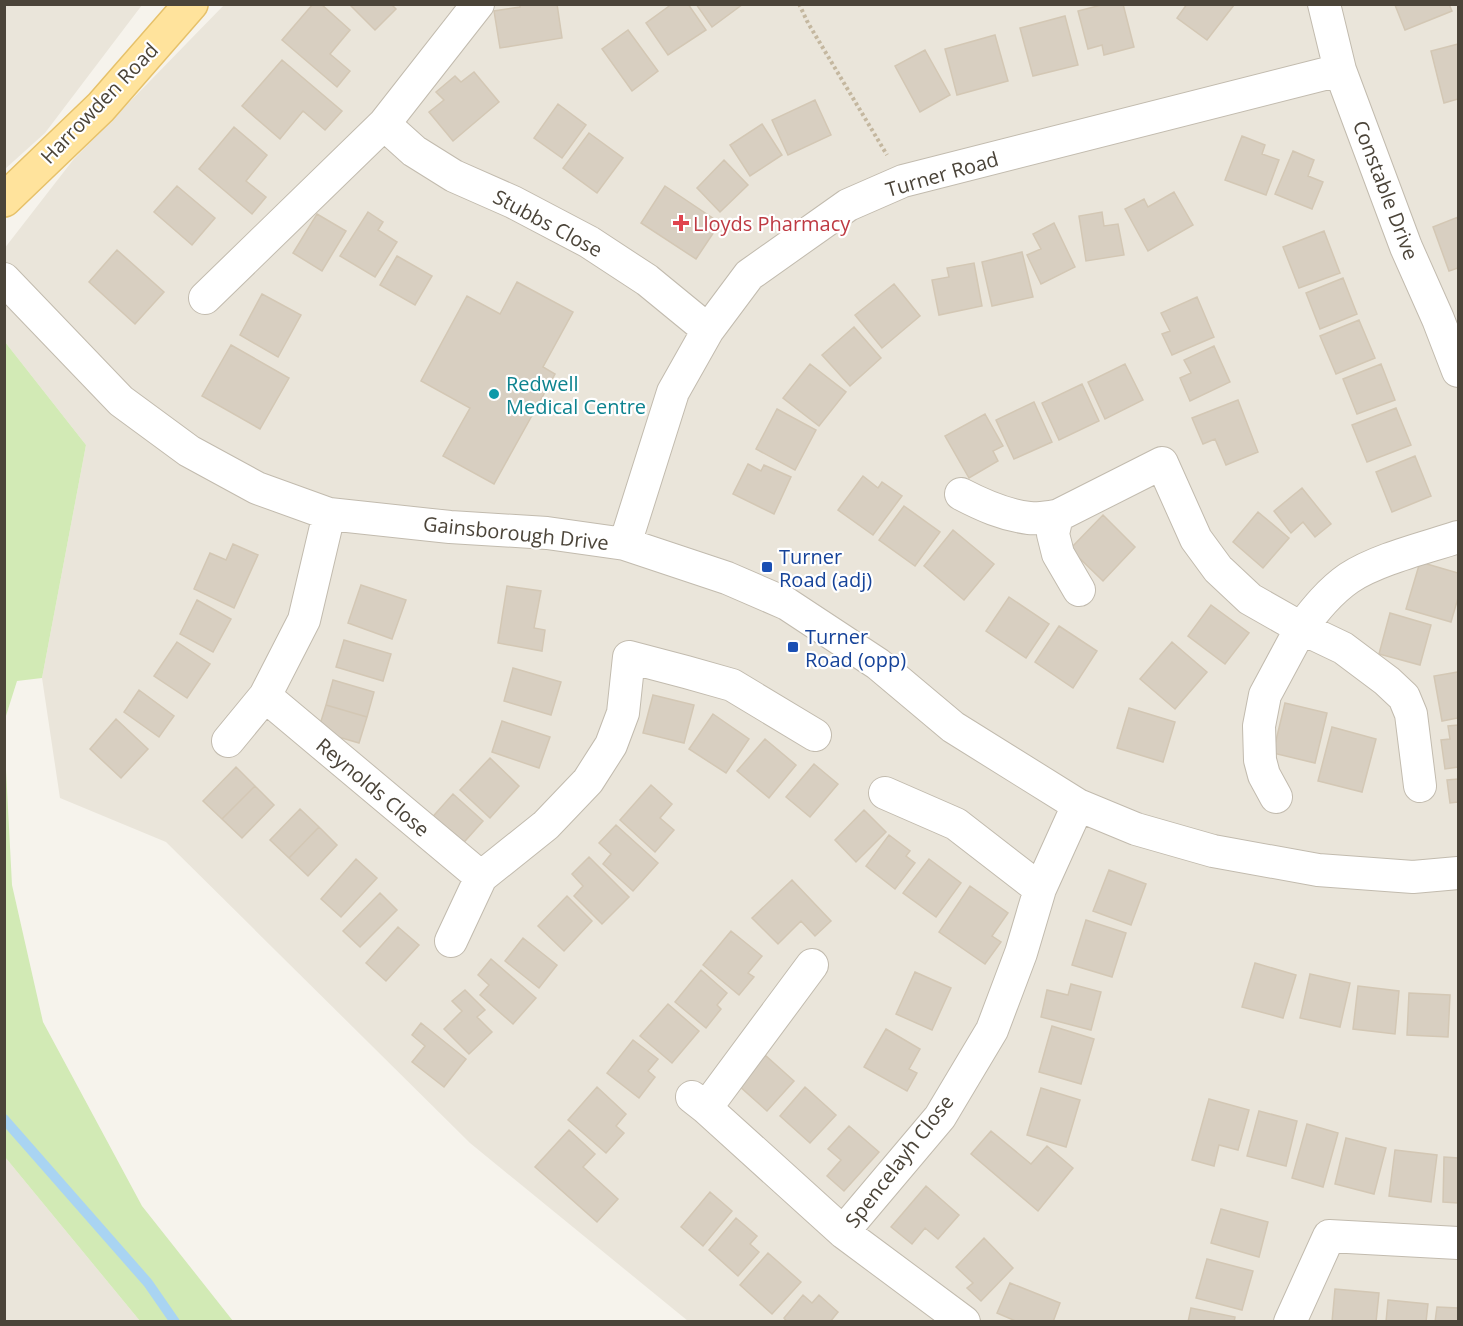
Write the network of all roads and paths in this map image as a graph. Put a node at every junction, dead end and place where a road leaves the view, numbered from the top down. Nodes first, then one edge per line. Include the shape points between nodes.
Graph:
1 (191, 4) edge
2 (478, 4) edge
3 (799, 4) edge
4 (1324, 4) edge
5 (1340, 70) junction
6 (384, 124) junction
7 (903, 181) junction
8 (4, 200) edge
9 (4, 279) edge
10 (205, 298) dead end
11 (1448, 316) edge
12 (708, 330) junction
13 (1458, 371) edge
14 (961, 494) dead end
15 (1071, 509) junction
16 (329, 514) junction
17 (1458, 537) edge
18 (625, 544) junction
19 (1079, 590) dead end
20 (1301, 628) junction
21 (264, 696) junction
22 (815, 735) dead end
23 (228, 741) dead end
24 (1420, 786) dead end
25 (885, 793) dead end
26 (1276, 798) dead end
27 (1078, 805) junction
28 (1458, 873) edge
29 (481, 878) junction
30 (1040, 889) junction
31 (451, 941) dead end
32 (812, 965) dead end
33 (843, 1233) junction
34 (1458, 1243) edge
35 (964, 1322) edge
36 (1290, 1322) edge

1 - 8 main road, Harrowden Road via 101,107
2 - 6 street
3 - 7 path
4 - 5 street, Constable Drive
5 - 7 street, Turner Road
5 - 11 street, Constable Drive via 1406,247
6 - 10 street
6 - 12 street, Stubbs Close via 414,151 453,176 589,242 647,280
7 - 12 street, Turner Road via 848,205 749,275
9 - 16 street, Gainsborough Drive via 121,401 189,451 256,488
11 - 13 street, Constable Drive
12 - 18 street, Turner Road via 673,392
14 - 15 street via 982,506 1030,518
15 - 19 street via 1053,534 1058,554
15 - 20 street via 1162,463 1196,539 1218,569 1250,599
16 - 18 street, Gainsborough Drive via 547,533
16 - 21 street via 304,620
17 - 20 street via 1380,563 1349,578 1322,601
18 - 27 street, Gainsborough Drive via 727,578 787,604 878,664 953,727
20 - 24 street via 1343,648 1404,697 1411,714
20 - 26 street via 1265,695 1259,726 1260,760
21 - 23 street
21 - 29 street, Reynolds Close
22 - 29 street via 732,686 629,657 623,713 611,745 588,782 546,825
25 - 30 street via 956,824
27 - 28 street, Gainsborough Drive via 1136,829 1213,851 1318,870 1413,877
27 - 30 street, Spencelayh Close
29 - 31 street
30 - 33 street, Spencelayh Close via 992,1030 940,1117
32 - 33 street, Spencelayh Close via 699,1103
33 - 35 street
34 - 36 street via 1329,1236

